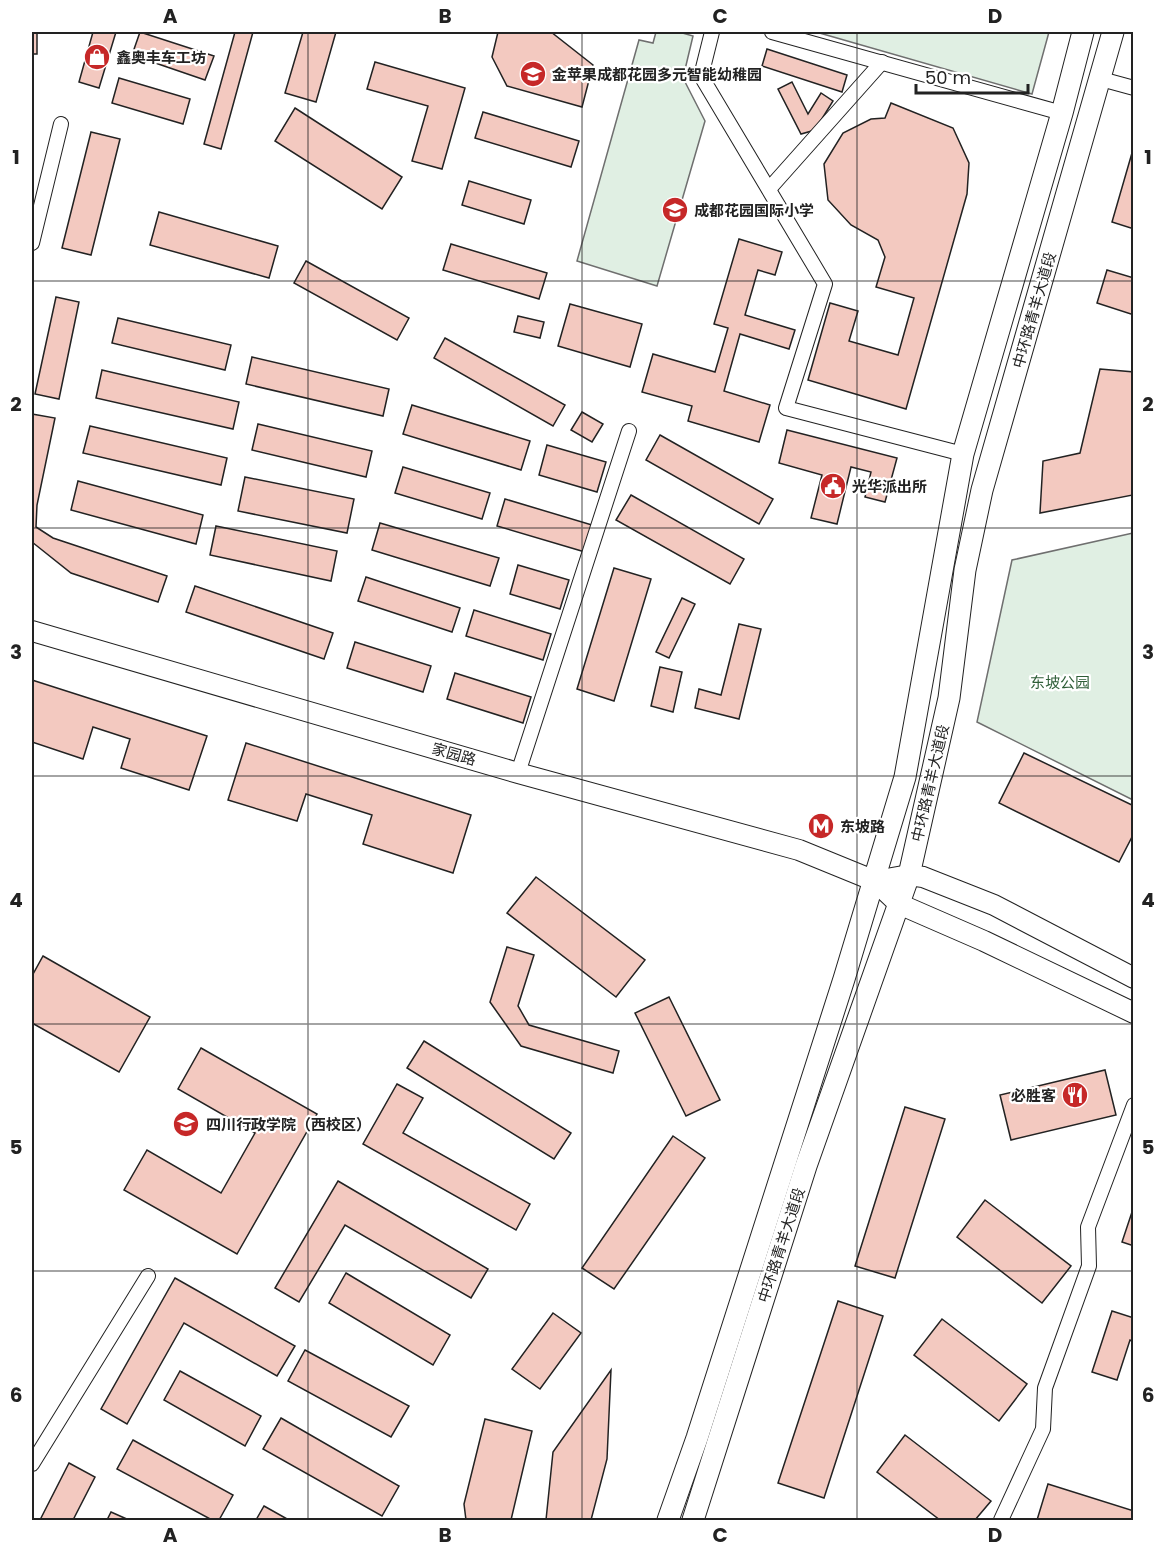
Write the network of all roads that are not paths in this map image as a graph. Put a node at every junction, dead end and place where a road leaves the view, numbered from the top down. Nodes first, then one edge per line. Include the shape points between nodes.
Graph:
1 (712, 32) edge
2 (772, 32) edge
3 (1083, 32) edge
4 (1113, 32) edge
5 (882, 62) junction
6 (1101, 79) junction
7 (1134, 88) edge
8 (1062, 112) junction
9 (61, 124) dead end
10 (769, 189) junction
11 (32, 243) edge
12 (629, 431) dead end
13 (963, 454) junction
14 (32, 631) edge
15 (518, 773) junction
16 (909, 875) junction
17 (875, 881) junction
18 (899, 904) junction
19 (1134, 978) edge
20 (1134, 1013) edge
21 (1134, 1105) edge
22 (148, 1276) dead end
23 (32, 1464) edge
24 (668, 1521) edge
25 (693, 1521) edge
26 (1001, 1521) edge

1 - 10 street via 701,76
2 - 5 street
3 - 8 main road, 中环路青羊大道段
4 - 6 main road, 中环路青羊大道段
5 - 8 street
5 - 10 street
6 - 7 street
6 - 16 main road, 中环路青羊大道段 via 982,490 965,570 949,698
8 - 13 main road, 中环路青羊大道段
9 - 11 street
10 - 13 street via 825,284 786,408
12 - 15 street
13 - 17 main road, 中环路青羊大道段 via 905,777
14 - 15 street, 家园路
15 - 17 street, 家园路 via 799,850
16 - 17 street
16 - 18 main road, 中环路青羊大道段
16 - 19 street via 994,905
17 - 18 street
17 - 24 main road, 中环路青羊大道段
18 - 20 street
18 - 25 main road, 中环路青羊大道段 via 806,1166
21 - 26 street via 1088,1227 1089,1266 1046,1388 1043,1429
22 - 23 street

